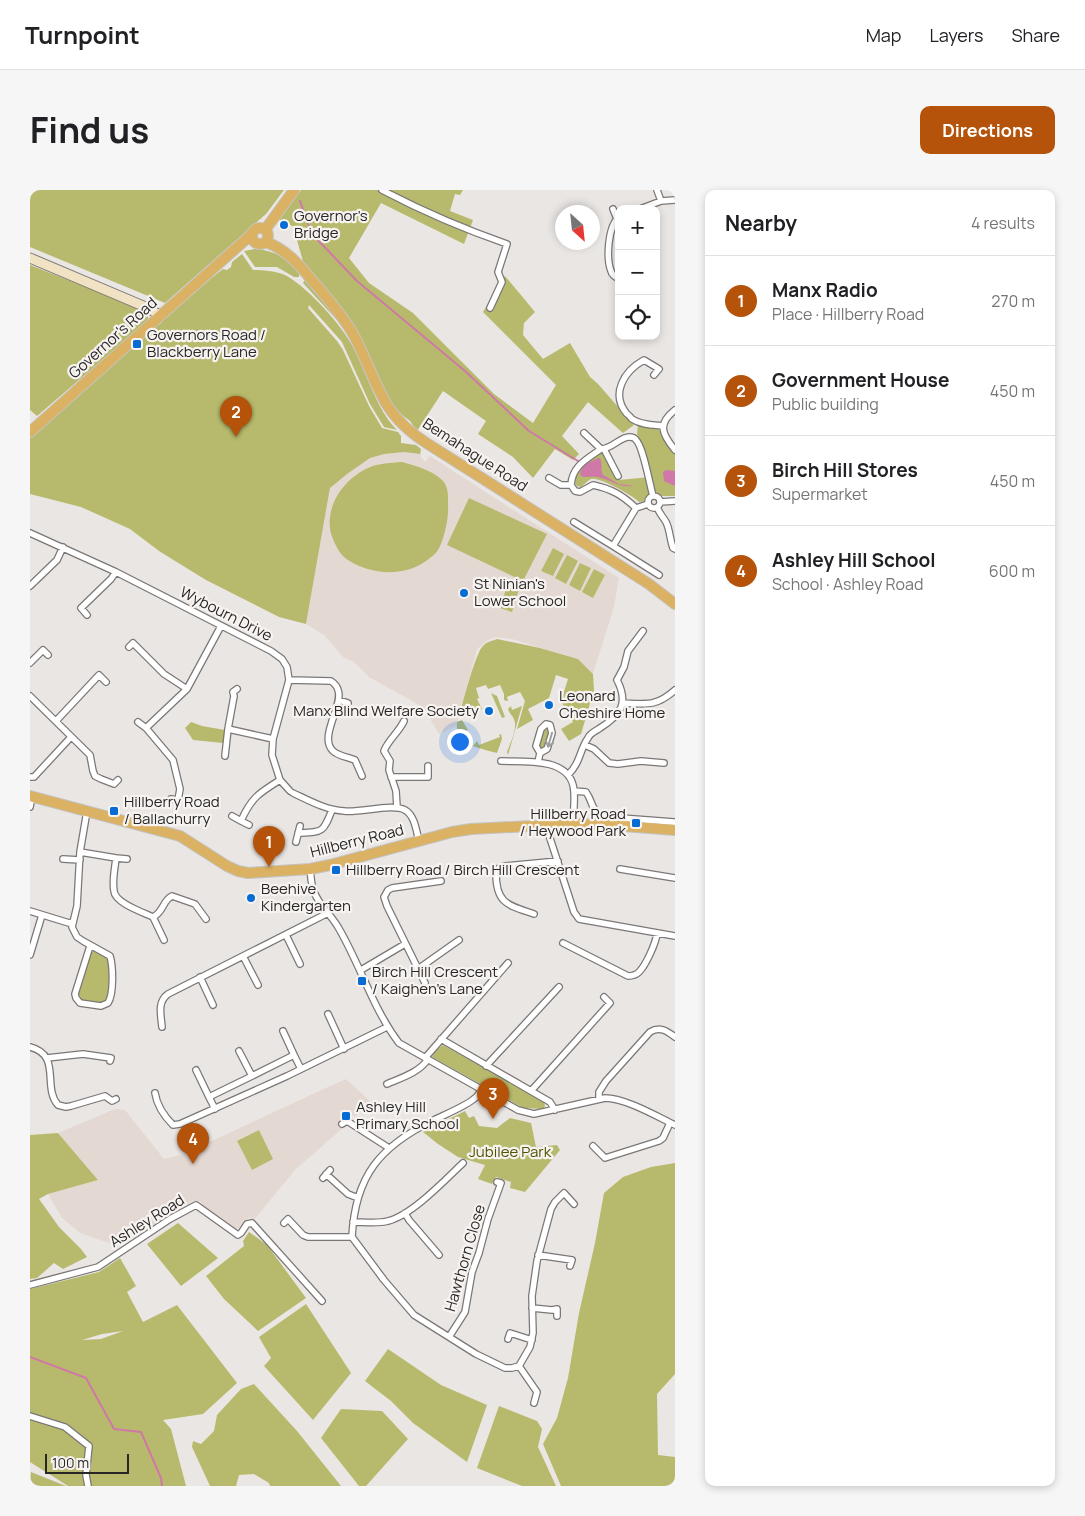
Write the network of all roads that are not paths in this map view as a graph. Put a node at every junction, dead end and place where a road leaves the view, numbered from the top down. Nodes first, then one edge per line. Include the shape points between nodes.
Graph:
1 (294, 190) edge
2 (382, 190) edge
3 (658, 190) edge
4 (675, 200) edge
5 (661, 201) junction
6 (650, 205) edge
7 (613, 209) dead end
8 (615, 213) edge
9 (615, 220) edge
10 (258, 239) junction
11 (30, 258) edge
12 (615, 276) edge
13 (490, 308) dead end
14 (161, 316) junction
15 (665, 362) dead end
16 (659, 369) junction
17 (654, 375) dead end
18 (675, 410) edge
19 (663, 426) junction
20 (30, 432) edge
21 (584, 433) dead end
22 (603, 449) junction
23 (675, 450) edge
24 (618, 476) dead end
25 (549, 478) dead end
26 (571, 485) junction
27 (653, 496) junction
28 (675, 501) edge
29 (648, 504) junction
30 (658, 504) junction
31 (636, 508) junction
32 (576, 525) dead end
33 (30, 533) edge
34 (613, 546) junction
35 (63, 547) junction
36 (675, 549) edge
37 (116, 572) junction
38 (655, 575) dead end
39 (30, 586) edge
40 (675, 604) edge
41 (87, 615) dead end
42 (221, 626) junction
43 (643, 631) dead end
44 (38, 645) dead end
45 (129, 647) dead end
46 (43, 650) junction
47 (48, 655) dead end
48 (30, 663) edge
49 (289, 680) junction
50 (106, 682) dead end
51 (187, 689) junction
52 (237, 689) dead end
53 (675, 690) edge
54 (30, 697) edge
55 (339, 700) junction
56 (348, 703) dead end
57 (623, 703) junction
58 (56, 721) junction
59 (404, 721) dead end
60 (138, 722) dead end
61 (146, 728) junction
62 (228, 729) junction
63 (71, 737) junction
64 (273, 739) junction
65 (585, 745) junction
66 (540, 753) junction
67 (225, 756) dead end
68 (500, 761) dead end
69 (538, 762) junction
70 (664, 763) dead end
71 (428, 766) dead end
72 (362, 776) dead end
73 (568, 776) junction
74 (30, 777) edge
75 (391, 777) junction
76 (118, 780) dead end
77 (280, 780) junction
78 (574, 791) junction
79 (171, 798) dead end
80 (31, 800) edge
81 (397, 807) junction
82 (87, 810) junction
83 (332, 810) junction
84 (666, 814) dead end
85 (232, 816) dead end
86 (240, 821) junction
87 (665, 821) junction
88 (573, 824) junction
89 (249, 825) dead end
90 (300, 826) dead end
91 (546, 826) junction
92 (674, 826) edge
93 (298, 833) junction
94 (419, 841) junction
95 (296, 842) dead end
96 (80, 852) junction
97 (116, 858) junction
98 (64, 859) dead end
99 (127, 859) dead end
100 (80, 860) junction
101 (558, 861) junction
102 (310, 869) junction
103 (620, 869) dead end
104 (675, 878) edge
105 (441, 882) dead end
106 (30, 911) edge
107 (328, 913) junction
108 (534, 914) dead end
109 (42, 915) junction
110 (153, 917) junction
111 (206, 919) dead end
112 (72, 922) junction
113 (657, 933) junction
114 (286, 935) junction
115 (675, 936) edge
116 (164, 940) dead end
117 (459, 940) dead end
118 (563, 943) dead end
119 (405, 944) junction
120 (90, 946) junction
121 (30, 955) edge
122 (243, 956) junction
123 (508, 963) dead end
124 (300, 964) dead end
125 (418, 969) junction
126 (361, 970) junction
127 (200, 977) junction
128 (425, 983) dead end
129 (258, 985) dead end
130 (559, 987) dead end
131 (604, 997) dead end
132 (610, 1003) junction
133 (214, 1005) dead end
134 (617, 1008) dead end
135 (328, 1014) dead end
136 (387, 1027) junction
137 (162, 1028) dead end
138 (283, 1031) dead end
139 (675, 1037) edge
140 (441, 1039) junction
141 (30, 1047) edge
142 (344, 1049) junction
143 (240, 1051) dead end
144 (294, 1055) junction
145 (47, 1058) junction
146 (427, 1059) junction
147 (110, 1061) dead end
148 (486, 1066) junction
149 (301, 1069) junction
150 (196, 1070) dead end
151 (252, 1076) junction
152 (387, 1084) dead end
153 (482, 1089) junction
154 (531, 1091) junction
155 (155, 1094) dead end
156 (209, 1097) junction
157 (599, 1100) junction
158 (114, 1102) dead end
159 (215, 1109) junction
160 (555, 1110) junction
161 (352, 1116) dead end
162 (673, 1124) edge
163 (593, 1146) dead end
164 (389, 1148) junction
165 (605, 1158) junction
166 (463, 1163) dead end
167 (610, 1163) dead end
168 (457, 1169) junction
169 (326, 1174) dead end
170 (462, 1174) dead end
171 (502, 1183) dead end
172 (559, 1188) dead end
173 (564, 1193) junction
174 (358, 1198) junction
175 (574, 1204) dead end
176 (405, 1213) junction
177 (288, 1219) dead end
178 (353, 1222) junction
179 (352, 1237) junction
180 (438, 1250) dead end
181 (538, 1255) junction
182 (571, 1260) dead end
183 (30, 1285) edge
184 (322, 1301) dead end
185 (532, 1308) junction
186 (557, 1316) dead end
187 (514, 1327) dead end
188 (449, 1337) junction
189 (532, 1340) junction
190 (519, 1366) junction
191 (544, 1388) dead end
192 (537, 1392) junction
193 (534, 1403) dead end
194 (30, 1416) edge
195 (88, 1486) edge

1 - 10 highway via 265,230 268,236
2 - 13 street via 454,224 507,244 498,272 502,282
3 - 5 street
4 - 5 street
5 - 6 street
7 - 8 street
9 - 12 street via 608,249 610,268
10 - 14 highway, Governor's Road via 217,266
10 - 40 highway, Bemahague Road via 290,256 338,312 388,405 407,429
11 - 14 main road
14 - 20 highway, Governor's Road
15 - 16 street
16 - 17 street
16 - 19 street via 644,360 638,363 619,389 619,399 632,419
18 - 19 street via 668,415
19 - 23 street via 667,440
21 - 22 street
22 - 24 street
22 - 26 street via 580,464 573,473
22 - 27 street via 628,437 637,440
25 - 26 street via 561,485
26 - 31 street via 578,492 593,484 606,488 622,495
27 - 29 street
27 - 30 street via 658,498
28 - 30 street
29 - 30 street via 652,508
29 - 31 street
30 - 36 street
31 - 34 street
32 - 34 street
33 - 35 street, Wybourn Drive
34 - 38 street
35 - 37 street, Wybourn Drive
35 - 39 street via 57,560
37 - 41 street via 80,607
37 - 42 street, Wybourn Drive
42 - 49 street, Wybourn Drive via 282,659
42 - 51 street
43 - 57 street via 628,651 624,667 615,680 622,691
44 - 46 street
45 - 51 street via 133,643 164,674
46 - 47 street
46 - 48 street
49 - 55 street via 330,680 337,686
49 - 64 street
50 - 58 street via 97,673
51 - 61 street
52 - 62 street via 233,692
53 - 57 street via 658,703
54 - 58 street
55 - 56 street
55 - 72 street via 329,734 330,749 355,760
57 - 65 street via 618,714 591,734
58 - 63 street
59 - 75 street via 384,751 390,761
60 - 61 street
61 - 79 street via 173,760 180,789 178,800
62 - 64 street
62 - 67 street
63 - 74 street via 34,777
63 - 76 street via 90,755 96,776 114,784
64 - 77 street via 272,754
65 - 70 street via 609,763
65 - 73 street
66 -> 66 street via 536,746 541,729 546,724 550,725 552,733 547,749
66 - 69 street
68 - 69 street
69 - 73 street via 558,768
71 - 75 street via 428,777
73 - 78 street
75 - 81 street
77 - 83 street via 291,792
77 - 86 street via 249,804
78 - 87 street via 586,792 592,807 601,815
78 - 88 street
80 - 82 highway, Hillberry Road
81 - 83 street via 359,812
81 - 94 street via 412,818
82 - 96 street
82 - 102 highway, Hillberry Road via 180,836 238,871 257,873
83 - 93 street via 321,831
84 - 87 street
85 - 86 street
86 - 89 street
87 - 92 street
88 - 91 highway, Hillberry Road
88 - 92 highway, Hillberry Road
90 - 93 street
91 - 94 highway, Hillberry Road via 471,829
91 - 101 street
93 - 95 street
94 - 102 highway, Hillberry Road
96 - 97 street
96 - 100 street
97 - 99 street
97 - 110 street via 115,897
98 - 100 street
100 - 112 street via 77,906
101 - 108 street via 505,866 496,873 502,900
101 - 113 street via 579,919
102 - 107 street via 313,890
103 - 104 street
105 - 119 street via 392,888 385,894 384,900
106 - 109 street
107 - 114 street
107 - 126 street via 338,925
109 - 112 street
109 - 121 street
110 - 111 street via 172,896 195,904
110 - 116 street
112 - 120 street via 74,932
113 - 115 street
113 - 118 street via 639,972 628,976
114 - 122 street
114 - 124 street
117 - 125 street
119 - 125 street
119 - 126 street
120 - 120 street via 105,952 112,963 110,1000 106,1005 80,1003 76,998
122 - 127 street
122 - 129 street
123 - 140 street
125 - 128 street
126 - 136 street
127 - 133 street
127 - 137 street via 162,998
130 - 148 street
131 - 132 street
132 - 134 street
132 - 154 street
135 - 142 street
136 - 142 street
136 - 146 street via 399,1043
138 - 144 street
139 - 157 street via 660,1029 650,1032 606,1081 599,1092
140 - 146 street
140 - 148 street
141 - 145 street
142 - 149 street
143 - 151 street
144 - 149 street
144 - 151 street
145 - 147 street via 83,1054 111,1058
145 - 158 street via 53,1098 58,1105 66,1107 105,1096
146 - 152 street via 415,1071
146 - 153 street
148 - 154 street
149 - 159 street
150 - 156 street
151 - 156 street
153 - 160 street via 528,1113
153 - 164 street via 475,1099 413,1130
154 - 160 street via 550,1102
155 - 159 street via 159,1107 173,1125
156 - 159 street
157 - 160 street
157 - 162 street via 611,1098 625,1102
161 - 164 street via 344,1122
162 - 165 street via 659,1141
163 - 165 street
164 - 174 street via 369,1173
165 - 167 street
166 - 168 street
168 - 170 street
168 - 176 street
169 - 174 street via 348,1194
171 - 188 street, Hawthorn Close via 472,1272 465,1312
172 - 173 street
173 - 175 street
173 - 181 street via 551,1209
174 - 178 street
176 - 178 street via 387,1222
176 - 180 street
177 - 179 street via 306,1237
178 - 179 street
179 - 188 street via 414,1315
181 - 182 street
181 - 185 street
183 - 184 street, Ashley Road via 98,1267 196,1205 238,1235 252,1223
185 - 186 street via 552,1310 557,1306
185 - 189 street
187 - 189 street via 509,1336
188 - 190 street via 506,1368
189 - 190 street
190 - 192 street
191 - 192 street
192 - 193 street
194 - 195 street via 65,1427 89,1446

